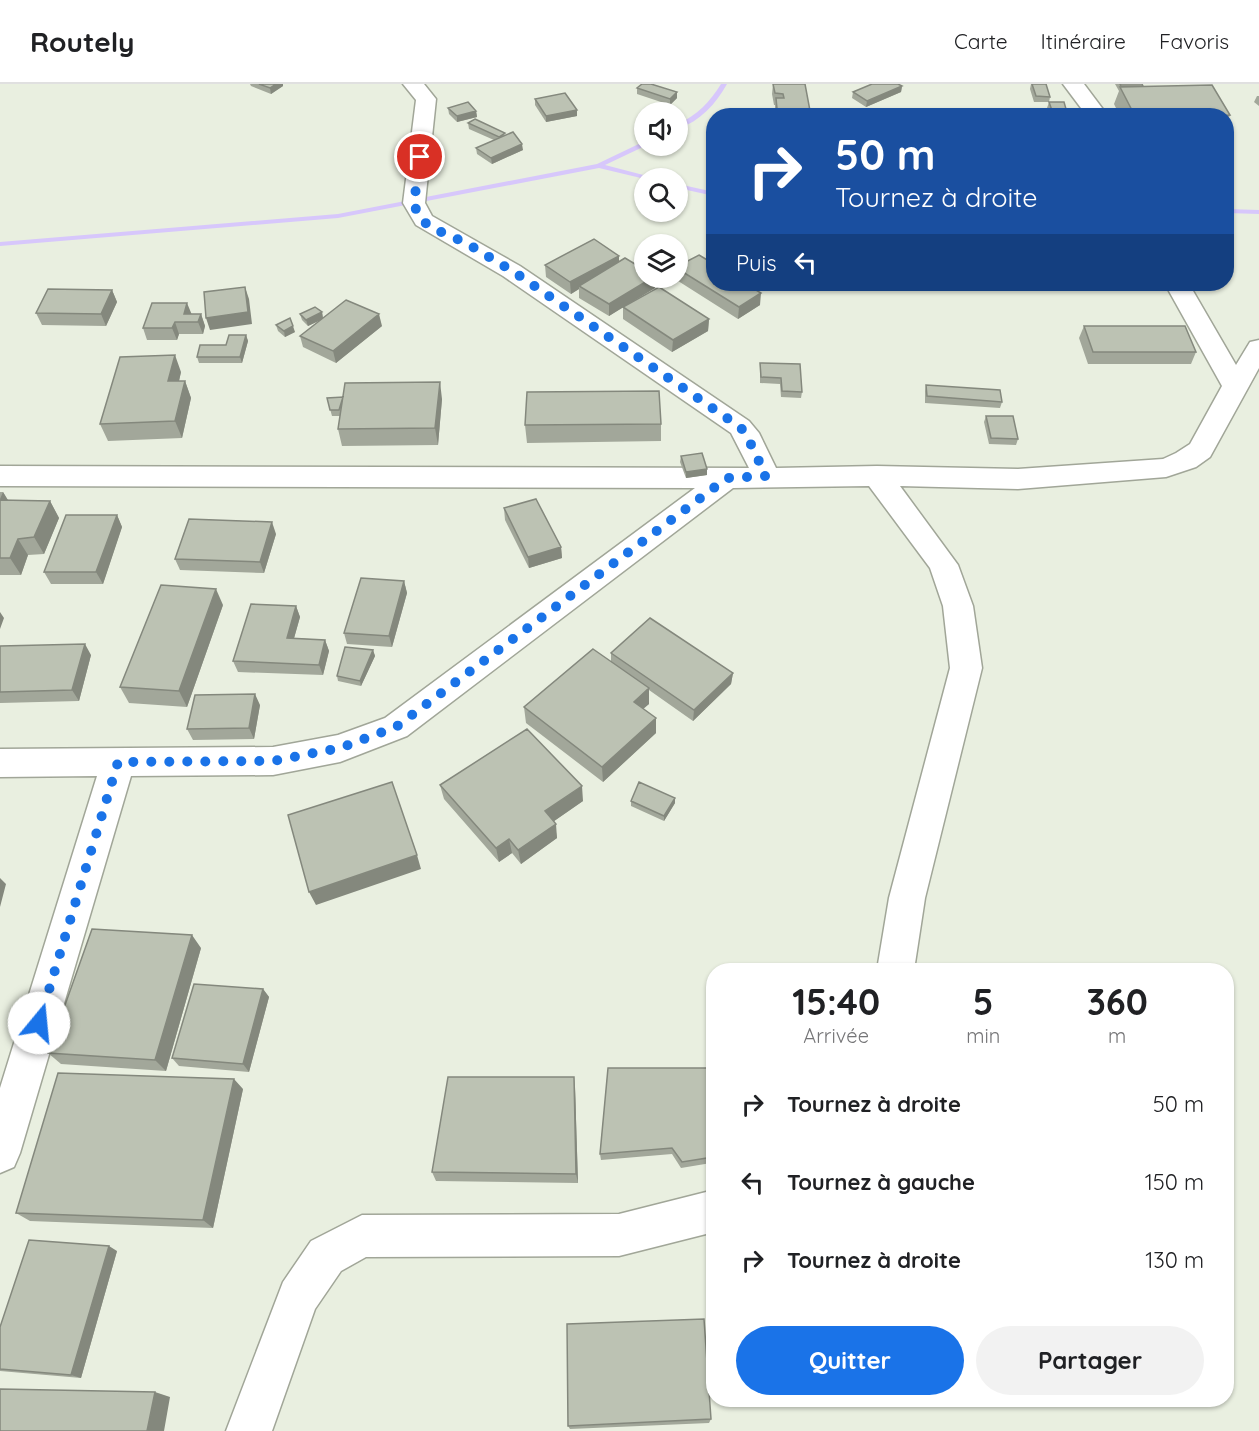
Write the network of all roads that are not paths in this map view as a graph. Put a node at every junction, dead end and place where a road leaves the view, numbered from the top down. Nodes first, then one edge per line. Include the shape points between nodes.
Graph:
1 (413, 84) edge
2 (1073, 84) edge
3 (1092, 108) edge
4 (1182, 291) edge
5 (1259, 348) edge
6 (1235, 386) junction
7 (0, 476) edge
8 (766, 476) junction
9 (877, 476) junction
10 (727, 478) junction
11 (118, 762) junction
12 (0, 763) edge
13 (897, 963) edge
14 (0, 1153) edge
15 (706, 1213) edge
16 (249, 1431) edge

1 - 8 street via 426,99 414,203 418,216 430,227 514,272 740,427
2 - 3 street
4 - 6 street
5 - 6 street
6 - 9 street via 1200,450 1167,468 1018,479
7 - 10 street
8 - 9 street
8 - 10 street
9 - 13 street via 942,565 958,606 966,668 907,898
10 - 11 street via 396,727 340,748 273,761
11 - 12 street
11 - 14 street
15 - 16 street via 619,1235 362,1236 326,1257 297,1297

